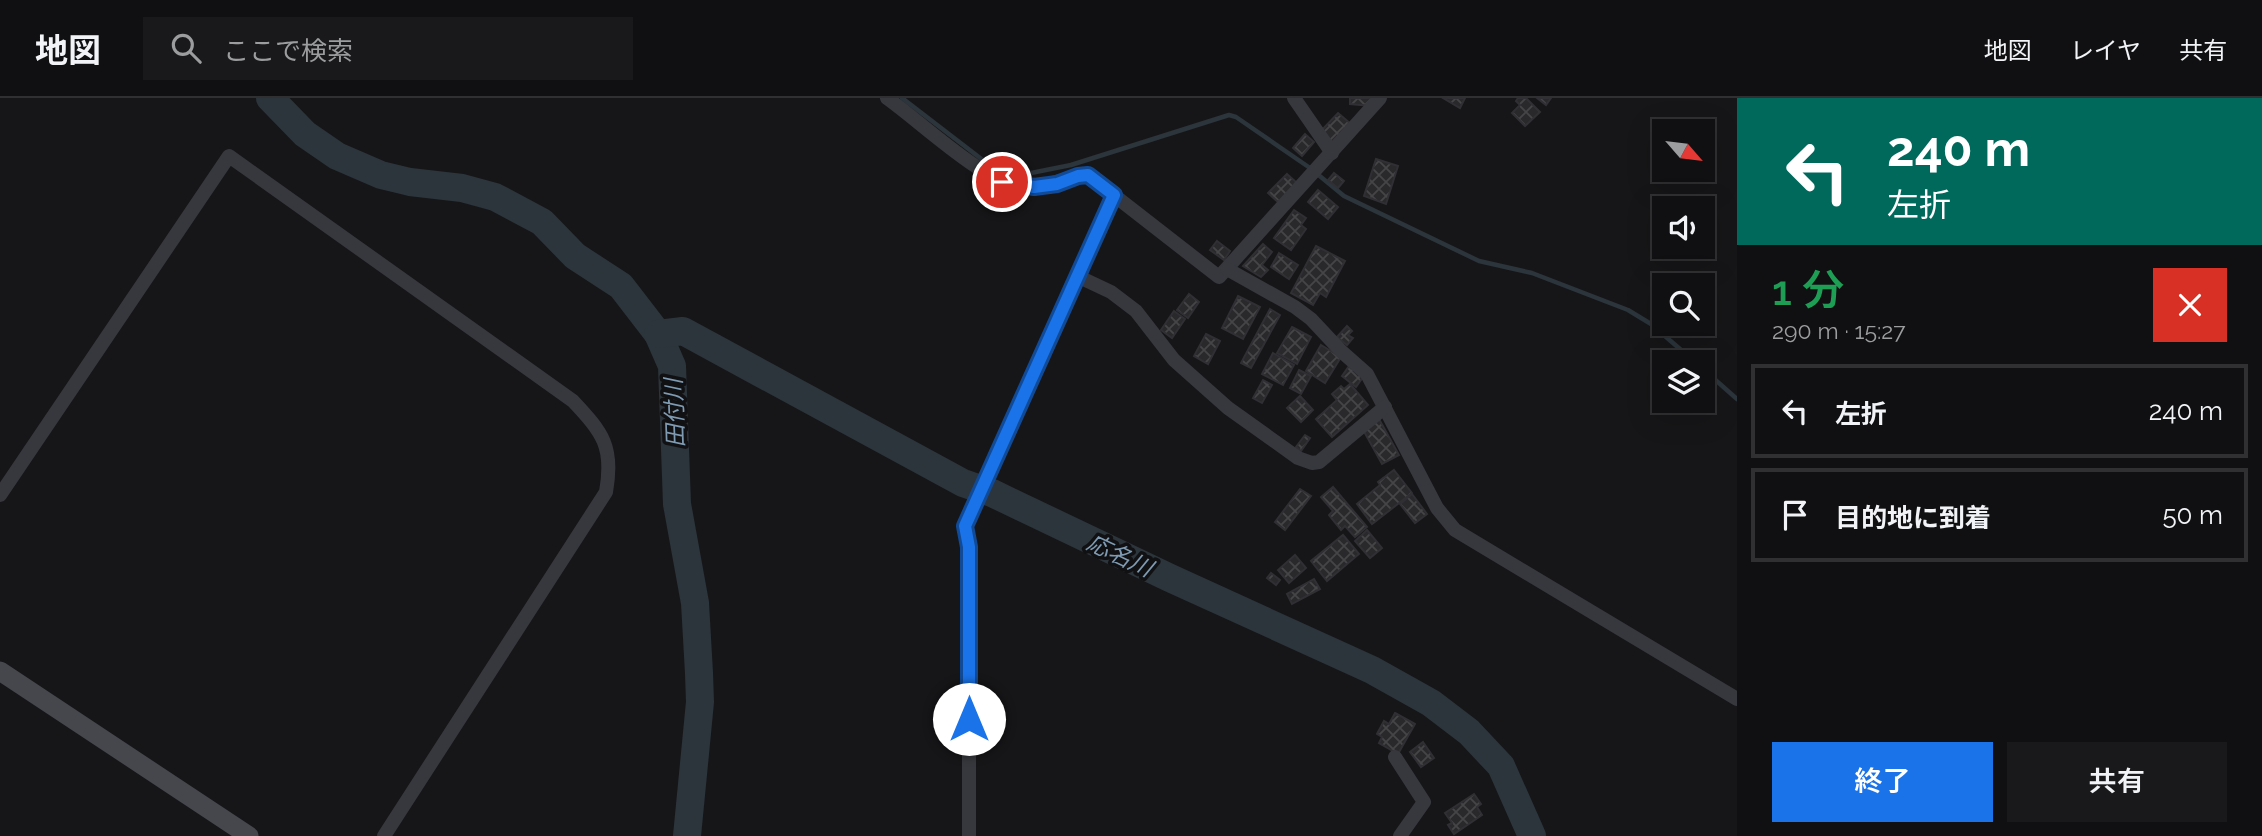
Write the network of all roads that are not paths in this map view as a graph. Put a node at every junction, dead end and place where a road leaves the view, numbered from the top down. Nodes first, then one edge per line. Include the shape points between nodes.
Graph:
1 (887, 98) edge
2 (1294, 98) edge
3 (1380, 98) edge
4 (1332, 153) junction
5 (1114, 195) junction
6 (1227, 269) junction
7 (1077, 276) junction
8 (1385, 407) junction
9 (0, 495) edge
10 (0, 671) edge
11 (1737, 699) edge
12 (1395, 757) dead end
13 (249, 836) edge
14 (383, 836) edge
15 (970, 836) edge
16 (1399, 836) edge

1 - 5 street via 1002,182 1034,187 1088,175
2 - 4 street
3 - 4 street
4 - 6 street
5 - 6 street via 1214,274 1219,277
5 - 7 street
6 - 8 street via 1311,319 1367,374
7 - 8 street via 1111,292 1136,311 1197,383 1297,458 1319,462
7 - 15 street via 965,526 969,547
8 - 11 street via 1437,508 1455,530
9 - 14 street via 229,156 573,401 594,424 610,456 606,492
10 - 13 street
12 - 16 street via 1424,802

